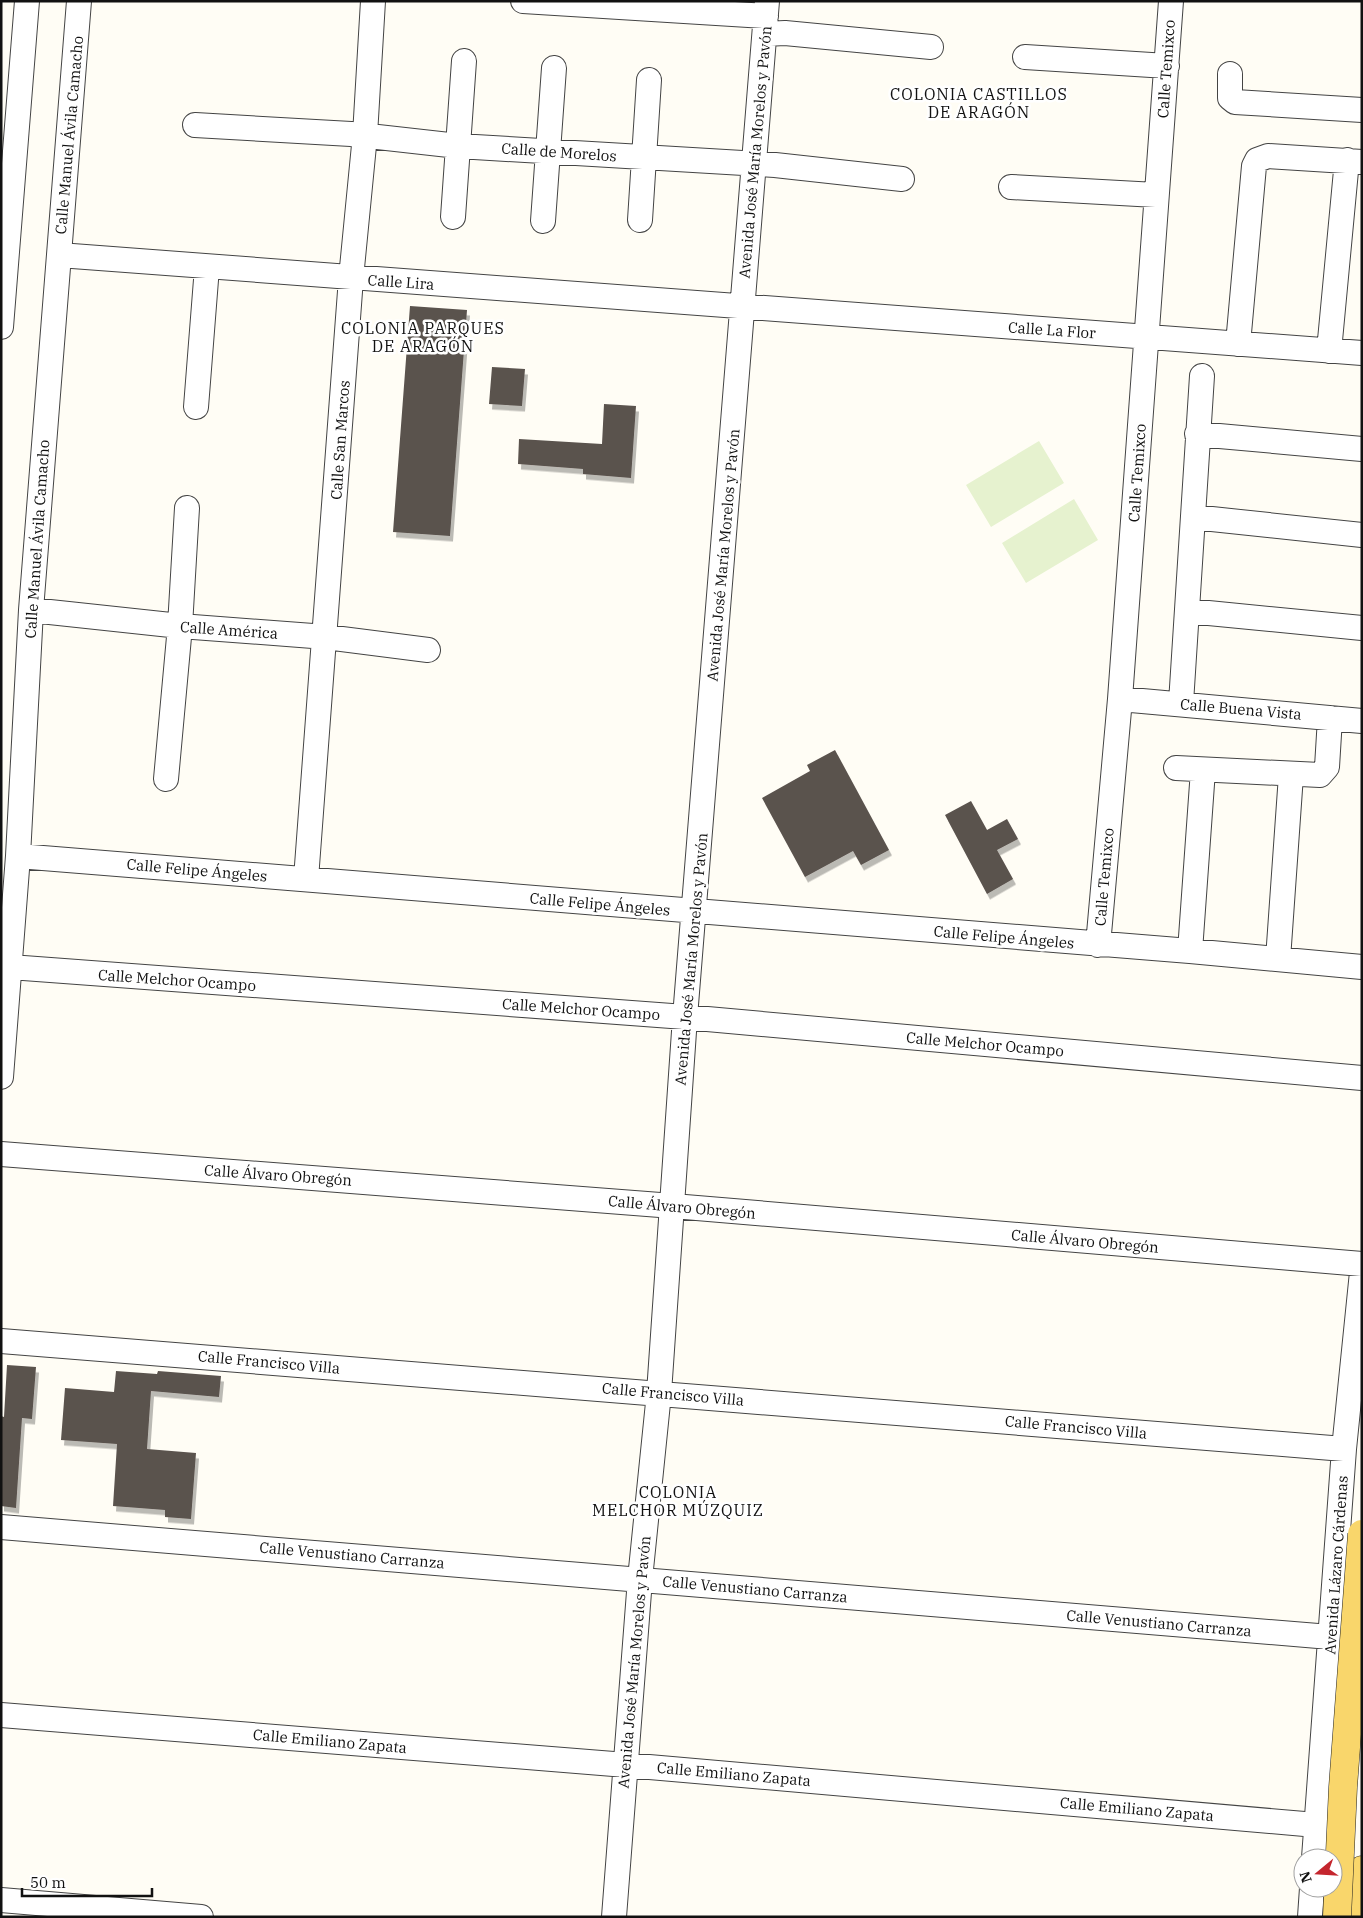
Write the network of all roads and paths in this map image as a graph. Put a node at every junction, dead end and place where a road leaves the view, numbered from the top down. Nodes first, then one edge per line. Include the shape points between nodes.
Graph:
1 (27, 1) edge
2 (80, 1) edge
3 (373, 1) edge
4 (523, 1) edge
5 (1171, 1) edge
6 (766, 17) edge
7 (931, 47) dead end
8 (1024, 57) dead end
9 (464, 61) dead end
10 (1167, 66) junction
11 (554, 68) dead end
12 (1230, 74) dead end
13 (649, 80) dead end
14 (1362, 110) edge
15 (195, 126) dead end
16 (365, 135) junction
17 (458, 146) junction
18 (547, 150) junction
19 (644, 157) junction
20 (1354, 161) edge
21 (754, 164) junction
22 (902, 179) dead end
23 (1011, 188) dead end
24 (1156, 195) junction
25 (453, 217) dead end
26 (640, 220) dead end
27 (543, 221) dead end
28 (5, 224) edge
29 (59, 255) junction
30 (207, 267) junction
31 (351, 278) junction
32 (743, 307) junction
33 (1, 328) edge
34 (1147, 338) junction
35 (1238, 344) junction
36 (1329, 351) junction
37 (1362, 353) edge
38 (1202, 376) dead end
39 (196, 407) dead end
40 (1197, 434) junction
41 (1362, 449) edge
42 (187, 508) dead end
43 (1193, 517) junction
44 (1362, 535) edge
45 (31, 610) junction
46 (1188, 611) junction
47 (180, 626) junction
48 (1362, 628) edge
49 (326, 637) junction
50 (428, 650) dead end
51 (1120, 698) junction
52 (1180, 703) junction
53 (1330, 718) junction
54 (1362, 721) edge
55 (1176, 768) dead end
56 (1203, 770) junction
57 (1291, 775) junction
58 (166, 779) dead end
59 (18, 856) junction
60 (306, 879) junction
61 (695, 912) junction
62 (1098, 945) junction
63 (1190, 951) junction
64 (1278, 959) junction
65 (1362, 967) edge
66 (10, 968) junction
67 (4, 996) edge
68 (685, 1017) junction
69 (1, 1077) edge
70 (1362, 1078) edge
71 (1, 1154) edge
72 (673, 1206) junction
73 (1362, 1264) edge
74 (1362, 1272) edge
75 (1, 1341) edge
76 (660, 1393) junction
77 (1344, 1449) junction
78 (1, 1527) edge
79 (1362, 1534) edge
80 (640, 1579) junction
81 (1330, 1637) junction
82 (1, 1715) edge
83 (626, 1764) junction
84 (1316, 1825) junction
85 (1315, 1848) edge
86 (1362, 1870) edge
87 (1311, 1898) edge
88 (1, 1900) edge
89 (201, 1917) edge
90 (614, 1917) edge
91 (1310, 1917) edge
92 (1337, 1917) edge
93 (1360, 1917) edge

1 - 28 street
2 - 29 street, Calle Manuel Ávila Camacho
3 - 16 street, Calle San Marcos
4 - 6 street
5 - 10 street, Calle Temixco
6 - 7 street via 785,34
6 - 21 street, Avenida José María Morelos y Pavón
8 - 10 street
9 - 17 street
10 - 24 street, Calle Temixco
11 - 18 street
12 - 14 street via 1230,98 1235,102
13 - 19 street
15 - 16 street, Calle de Morelos
16 - 17 street, Calle de Morelos
16 - 31 street, Calle San Marcos
17 - 18 street, Calle de Morelos
17 - 25 street
18 - 19 street, Calle de Morelos
18 - 27 street
19 - 21 street, Calle de Morelos
19 - 26 street
20 - 35 street via 1268,156 1257,160
20 - 36 street
21 - 22 street, Calle de Morelos
21 - 32 street, Avenida José María Morelos y Pavón
23 - 24 street
24 - 34 street, Calle Temixco
28 - 33 street
29 - 30 street, Calle Lira
29 - 45 street, Calle Manuel Ávila Camacho
30 - 31 street, Calle Lira
30 - 39 street
31 - 32 street, Calle Lira
31 - 49 street, Calle San Marcos
32 - 34 street, Calle La Flor
32 - 61 street, Avenida José María Morelos y Pavón
34 - 35 street, Calle La Flor
34 - 51 street, Calle Temixco
35 - 36 street, Calle La Flor
36 - 37 street, Calle La Flor
38 - 40 street
40 - 41 street
40 - 43 street
42 - 47 street
43 - 44 street
43 - 46 street
45 - 47 street, Calle América
45 - 59 street, Calle Manuel Ávila Camacho
46 - 48 street
46 - 52 street
47 - 49 street, Calle América
47 - 58 street
49 - 50 street, Calle América
49 - 60 street, Calle San Marcos
51 - 52 street, Calle Buena Vista
51 - 62 street, Calle Temixco
52 - 53 street, Calle Buena Vista
53 - 54 street, Calle Buena Vista
53 - 57 street via 1326,771 1316,776
55 - 56 street
56 - 57 street
56 - 63 street
57 - 64 street
59 - 60 street, Calle Felipe Ángeles
59 - 66 street, Calle Manuel Ávila Camacho
60 - 61 street, Calle Felipe Ángeles
61 - 62 street, Calle Felipe Ángeles
61 - 68 street, Avenida José María Morelos y Pavón
62 - 63 street, Calle Felipe Ángeles
63 - 64 street, Calle Felipe Ángeles
64 - 65 street, Calle Felipe Ángeles
66 - 67 street, Calle Manuel Ávila Camacho
66 - 68 street, Calle Melchor Ocampo
67 - 69 street, Calle Manuel Ávila Camacho
68 - 70 street, Calle Melchor Ocampo
68 - 72 street, Avenida José María Morelos y Pavón
71 - 72 street, Calle Álvaro Obregón
72 - 73 street, Calle Álvaro Obregón
72 - 76 street, Avenida José María Morelos y Pavón
74 - 77 street, Avenida Lázaro Cárdenas
75 - 76 street, Calle Francisco Villa
76 - 77 street, Calle Francisco Villa
76 - 80 street, Avenida José María Morelos y Pavón
77 - 81 street, Avenida Lázaro Cárdenas
78 - 80 street, Calle Venustiano Carranza
79 - 92 main road, bridge
80 - 81 street, Calle Venustiano Carranza
80 - 83 street, Avenida José María Morelos y Pavón
81 - 84 street, Avenida Lázaro Cárdenas
82 - 83 street, Calle Emiliano Zapata
83 - 84 street, Calle Emiliano Zapata
83 - 90 street, Avenida José María Morelos y Pavón
84 - 85 street, Avenida Lázaro Cárdenas
86 - 93 main road
87 - 91 street
88 - 89 street

